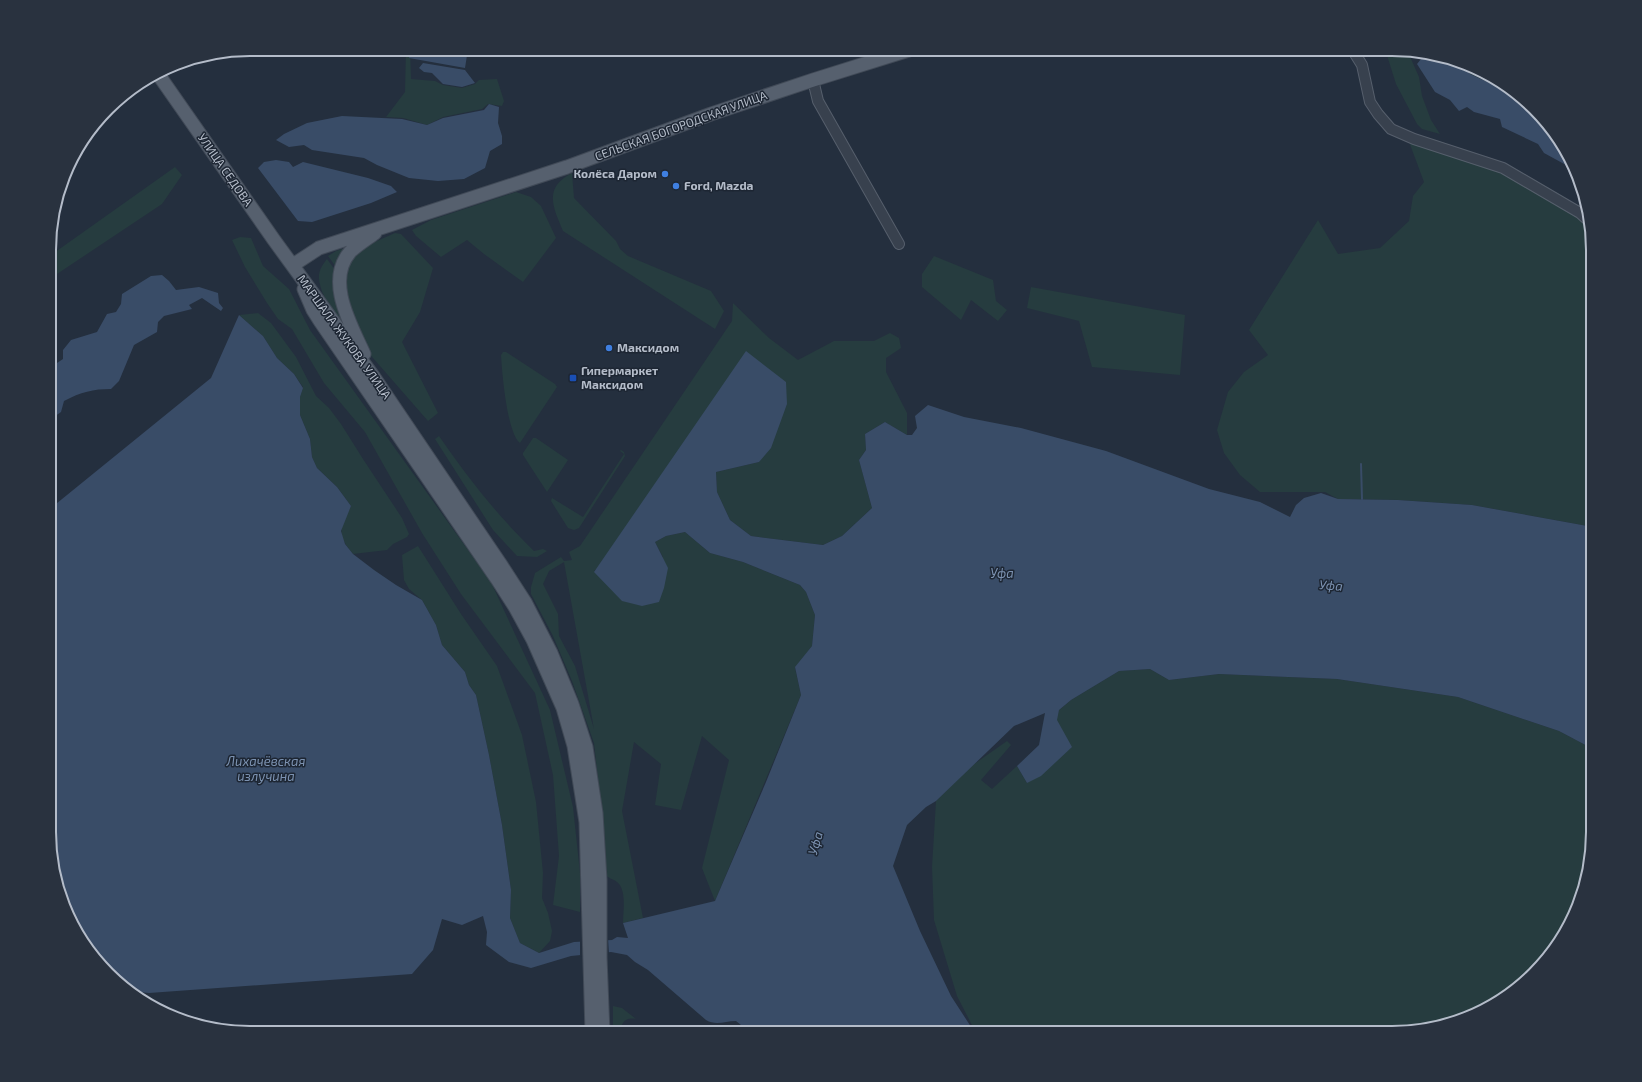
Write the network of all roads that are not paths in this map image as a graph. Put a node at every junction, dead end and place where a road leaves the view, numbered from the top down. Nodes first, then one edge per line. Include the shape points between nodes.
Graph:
1 (890, 56) edge
2 (1356, 56) edge
3 (161, 78) edge
4 (813, 80) junction
5 (1582, 215) edge
6 (383, 226) junction
7 (899, 244) dead end
8 (293, 265) junction
9 (373, 376) junction
10 (594, 879) junction
11 (597, 1006) junction
12 (593, 1026) edge
13 (601, 1026) edge

1 - 4 main road, СЕЛЬСКАЯ БОГОРОДСКАЯ УЛИЦА
2 - 5 street via 1362,65 1370,102 1391,129 1503,168
3 - 8 main road, УЛИЦА СЕДОВА
4 - 6 main road, СЕЛЬСКАЯ БОГОРОДСКАЯ УЛИЦА via 567,167
4 - 7 street via 818,101
6 - 8 main road, СЕЛЬСКАЯ БОГОРОДСКАЯ УЛИЦА via 319,248
6 - 9 main road via 351,252 342,265 339,278 348,318
8 - 9 main road, МАРШАЛА ЖУКОВА УЛИЦА
8 - 10 main road, МАРШАЛА ЖУКОВА УЛИЦА via 320,321 497,579 533,640 563,708 574,746
9 - 10 main road, МАРШАЛА ЖУКОВА УЛИЦА via 525,602 551,653 586,747 596,813
10 - 11 main road
11 - 12 main road
11 - 13 main road

